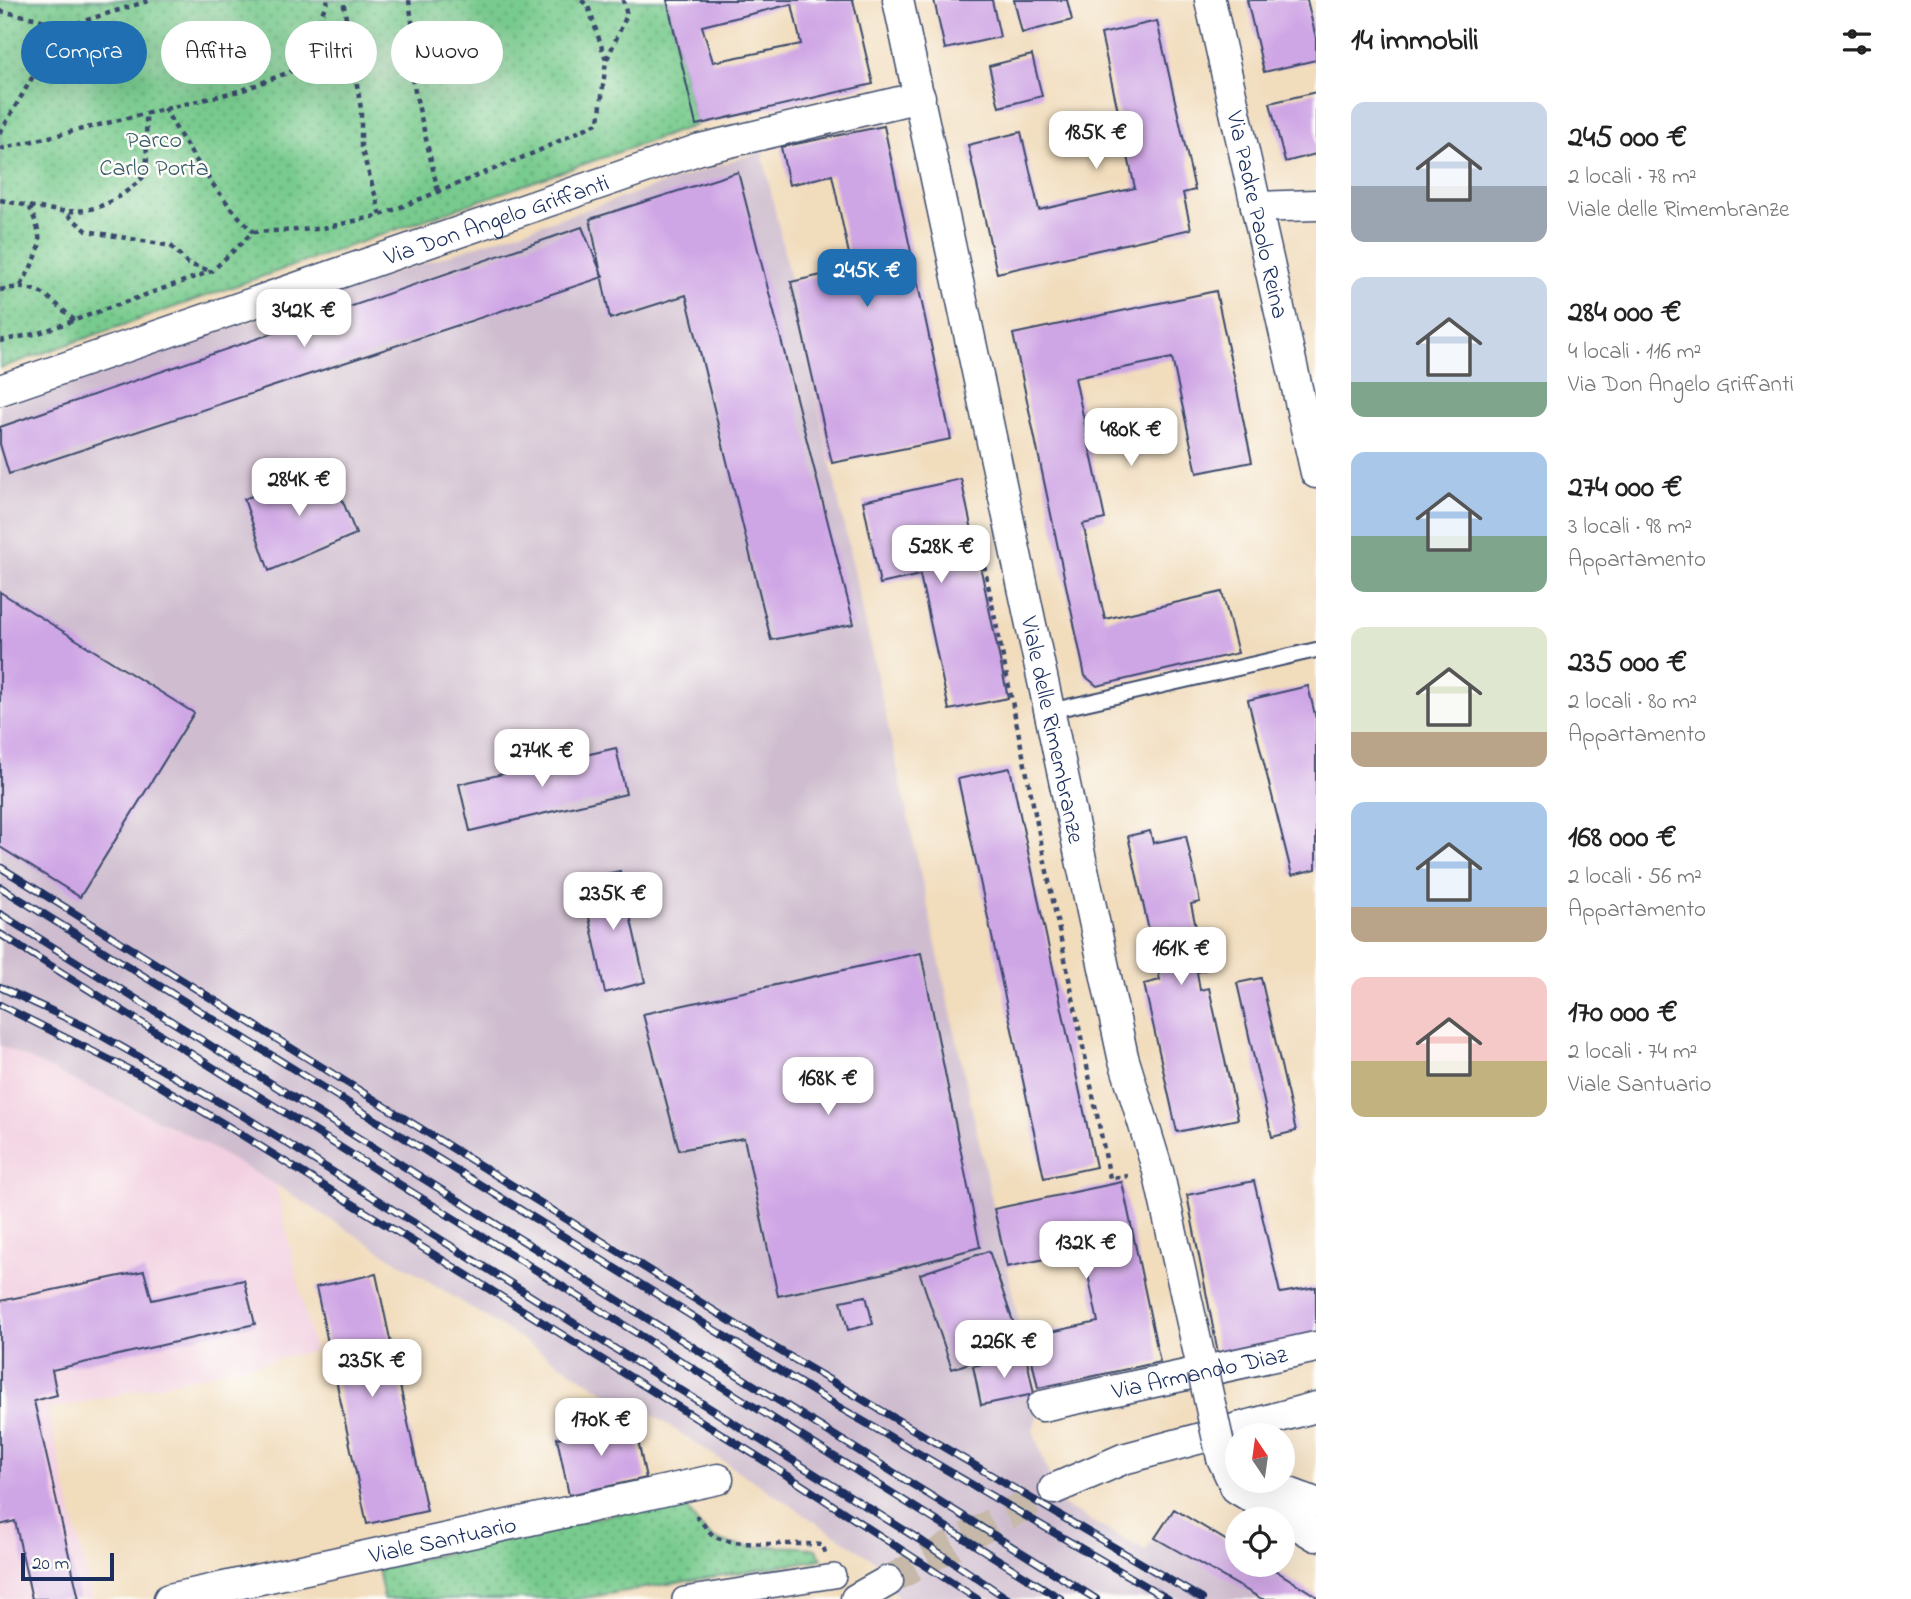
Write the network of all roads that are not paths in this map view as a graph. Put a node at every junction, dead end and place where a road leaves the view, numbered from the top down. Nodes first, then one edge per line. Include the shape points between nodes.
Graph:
1 (898, 0) edge
2 (1210, 0) edge
3 (920, 97) junction
4 (1316, 205) edge
5 (1256, 207) junction
6 (0, 390) edge
7 (1316, 472) edge
8 (1316, 650) edge
9 (1050, 711) junction
10 (1316, 1347) edge
11 (1203, 1371) junction
12 (1042, 1406) dead end
13 (1316, 1407) edge
14 (1225, 1448) edge
15 (718, 1479) dead end
16 (1054, 1489) tunnel mouth
17 (1244, 1493) edge
18 (1289, 1493) edge
19 (1316, 1503) edge
20 (1316, 1536) edge
21 (834, 1576) dead end
22 (888, 1581) tunnel mouth
23 (169, 1599) edge
24 (684, 1599) edge
25 (856, 1599) edge

1 - 3 street, Viale delle Rimembranze
2 - 5 street, Via Padre Paolo Reina
3 - 6 street, Via Don Angelo Griffanti via 700,149
3 - 9 street, Viale delle Rimembranze
4 - 5 street
5 - 7 street, Via Padre Paolo Reina
8 - 9 lane
9 - 11 street, Viale delle Rimembranze via 1123,1057 1158,1171
10 - 11 street, Via Armando Diaz
11 - 12 street, Via Armando Diaz
11 - 14 street, Viale delle Rimembranze, bridge
13 - 16 street via 1123,1459
15 - 23 street, Viale Santuario
17 - 20 street, Viale delle Rimembranze
18 - 19 street
21 - 24 street
22 - 25 street

